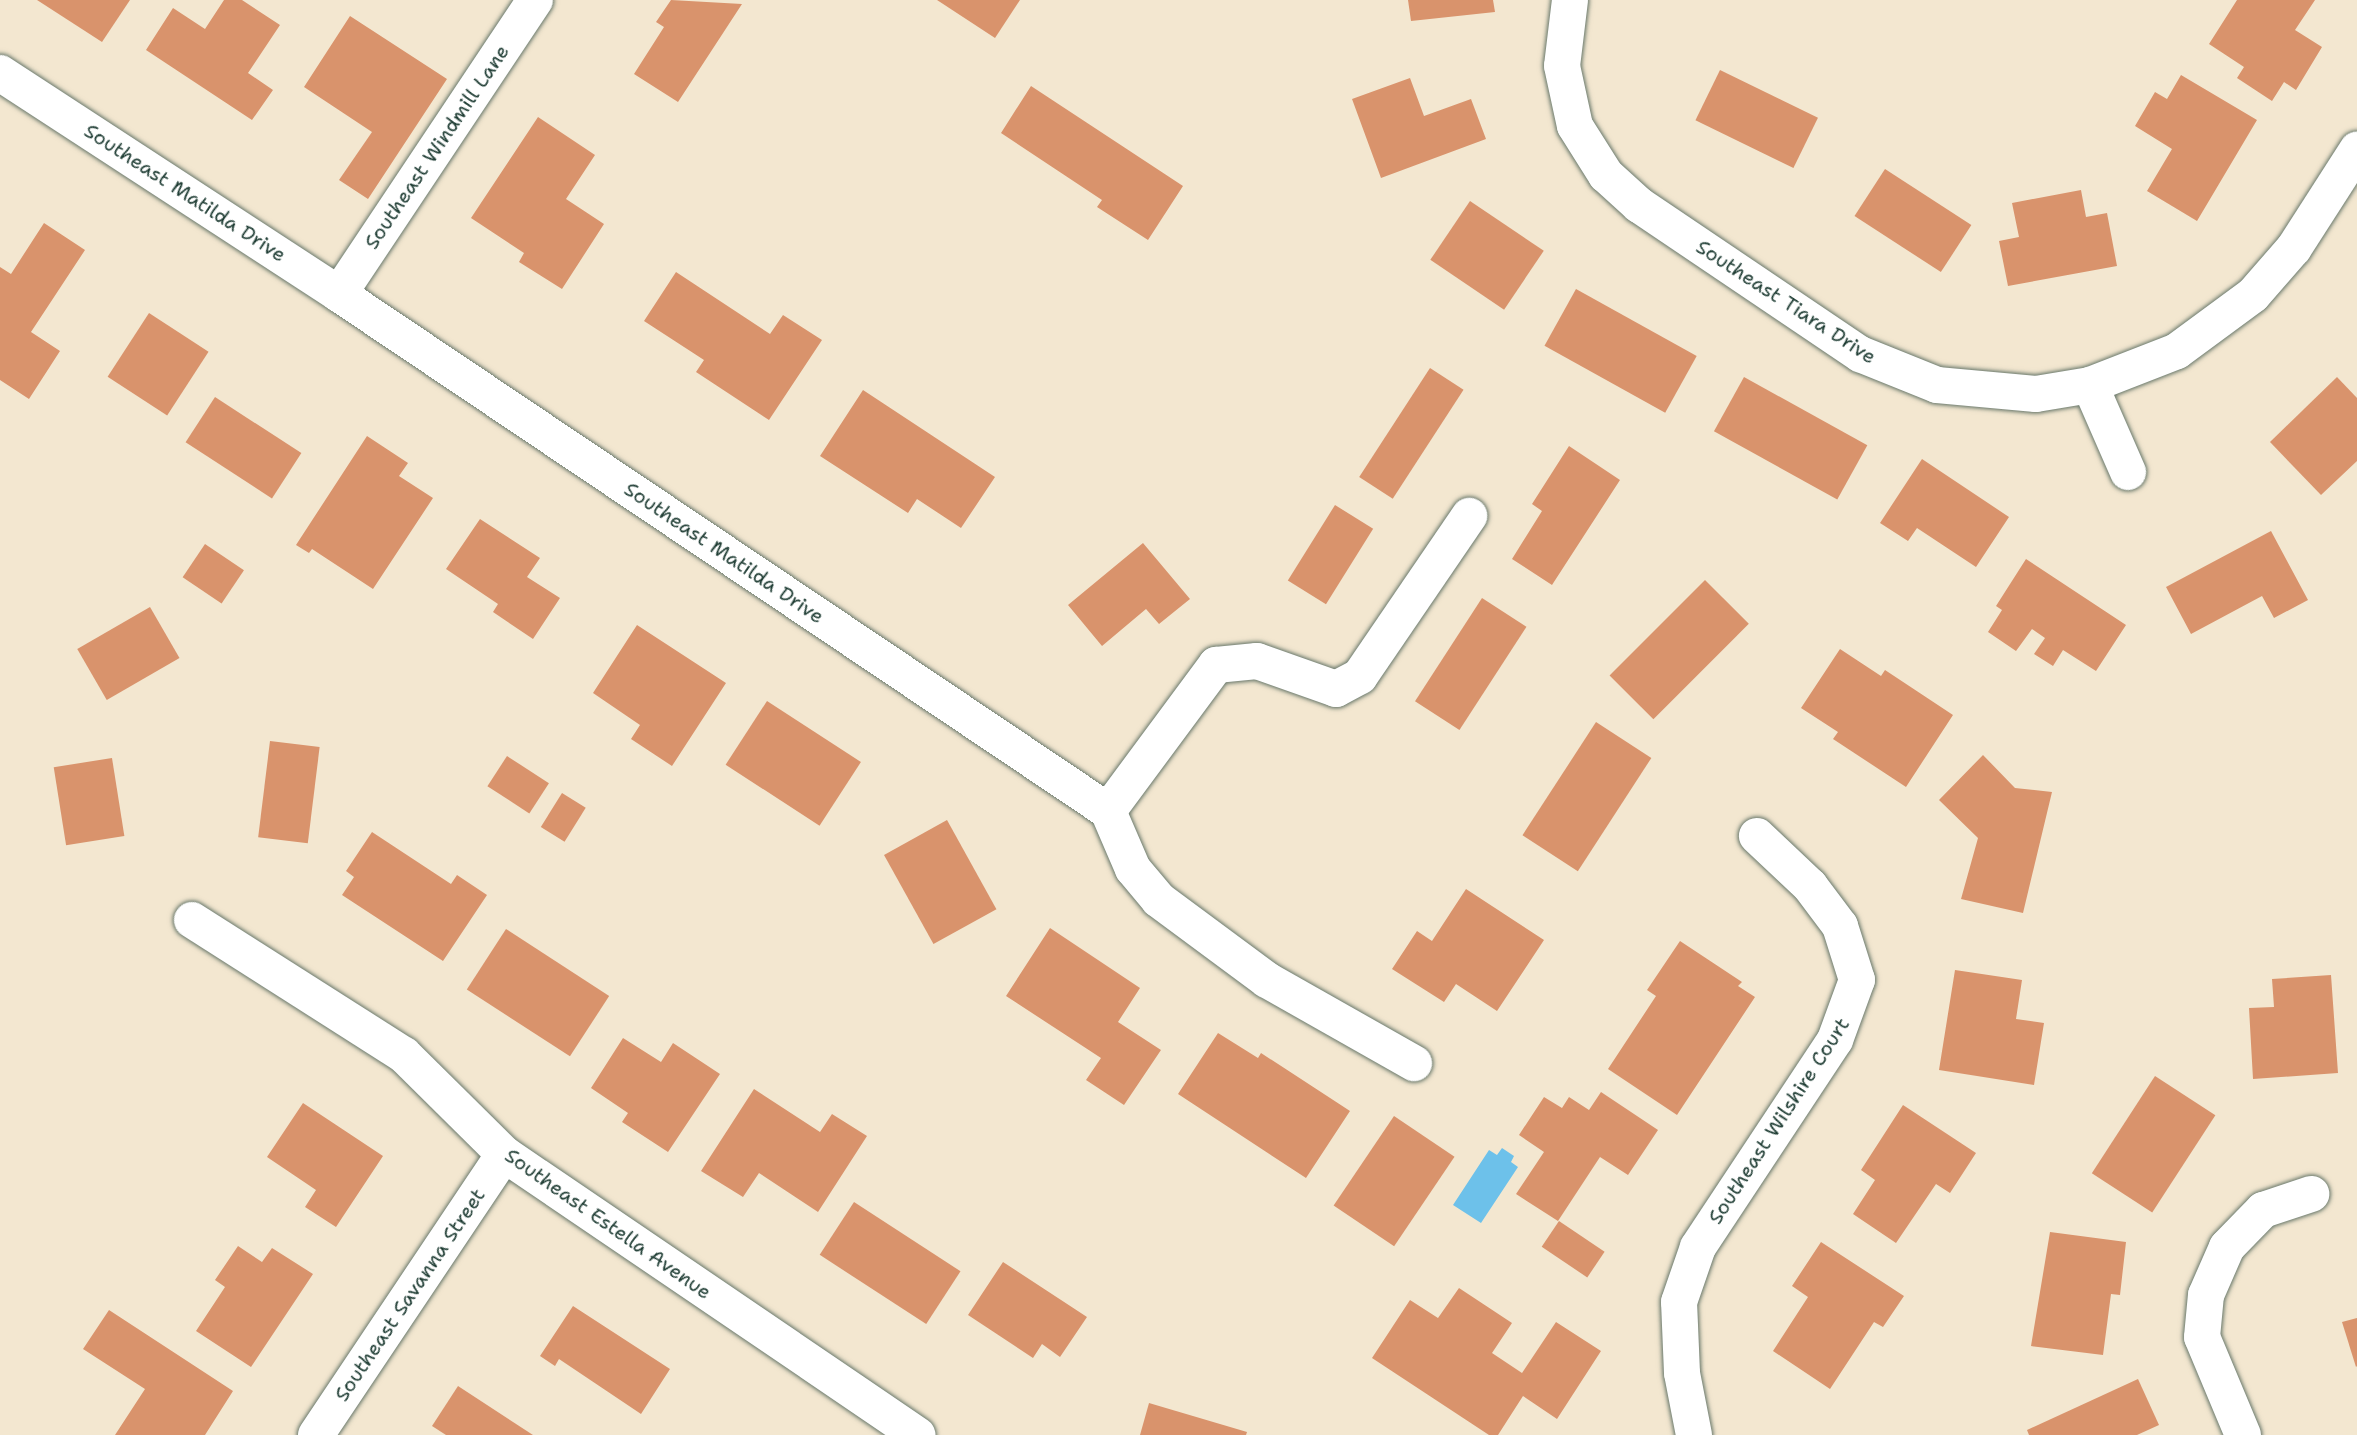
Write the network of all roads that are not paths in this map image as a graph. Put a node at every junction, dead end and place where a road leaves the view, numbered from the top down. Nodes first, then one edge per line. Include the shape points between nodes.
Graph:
1 (535, 0) edge
2 (1570, 0) edge
3 (0, 73) edge
4 (2357, 150) edge
5 (339, 294) junction
6 (2090, 385) junction
7 (2128, 472) dead end
8 (1469, 516) dead end
9 (1108, 811) junction
10 (1757, 836) dead end
11 (192, 920) dead end
12 (1414, 1063) dead end
13 (504, 1154) junction
14 (2311, 1194) dead end
15 (316, 1435) edge
16 (917, 1435) edge
17 (1694, 1435) edge
18 (2243, 1435) edge

1 - 5 street, Southeast Windmill Lane
2 - 6 street, Southeast Tiara Drive via 1562,66 1575,126 1606,175 1639,205 1890,368 1937,385 1986,393 2036,394
3 - 5 street, Southeast Matilda Drive
4 - 6 street, Southeast Tiara Drive via 2294,248 2253,295 2177,351
5 - 9 street, Southeast Matilda Drive
6 - 7 street
8 - 9 street via 1360,676 1336,689 1257,661 1216,665
9 - 12 street via 1133,869 1159,900 1267,980
10 - 17 street, Southeast Wilshire Court via 1810,886 1840,926 1857,980 1835,1040 1693,1261 1679,1302 1682,1373
11 - 13 street, Southeast Estella Avenue via 404,1055
13 - 15 street, Southeast Savanna Street
13 - 16 street, Southeast Estella Avenue
14 - 18 street via 2263,1210 2227,1247 2206,1295 2202,1337

